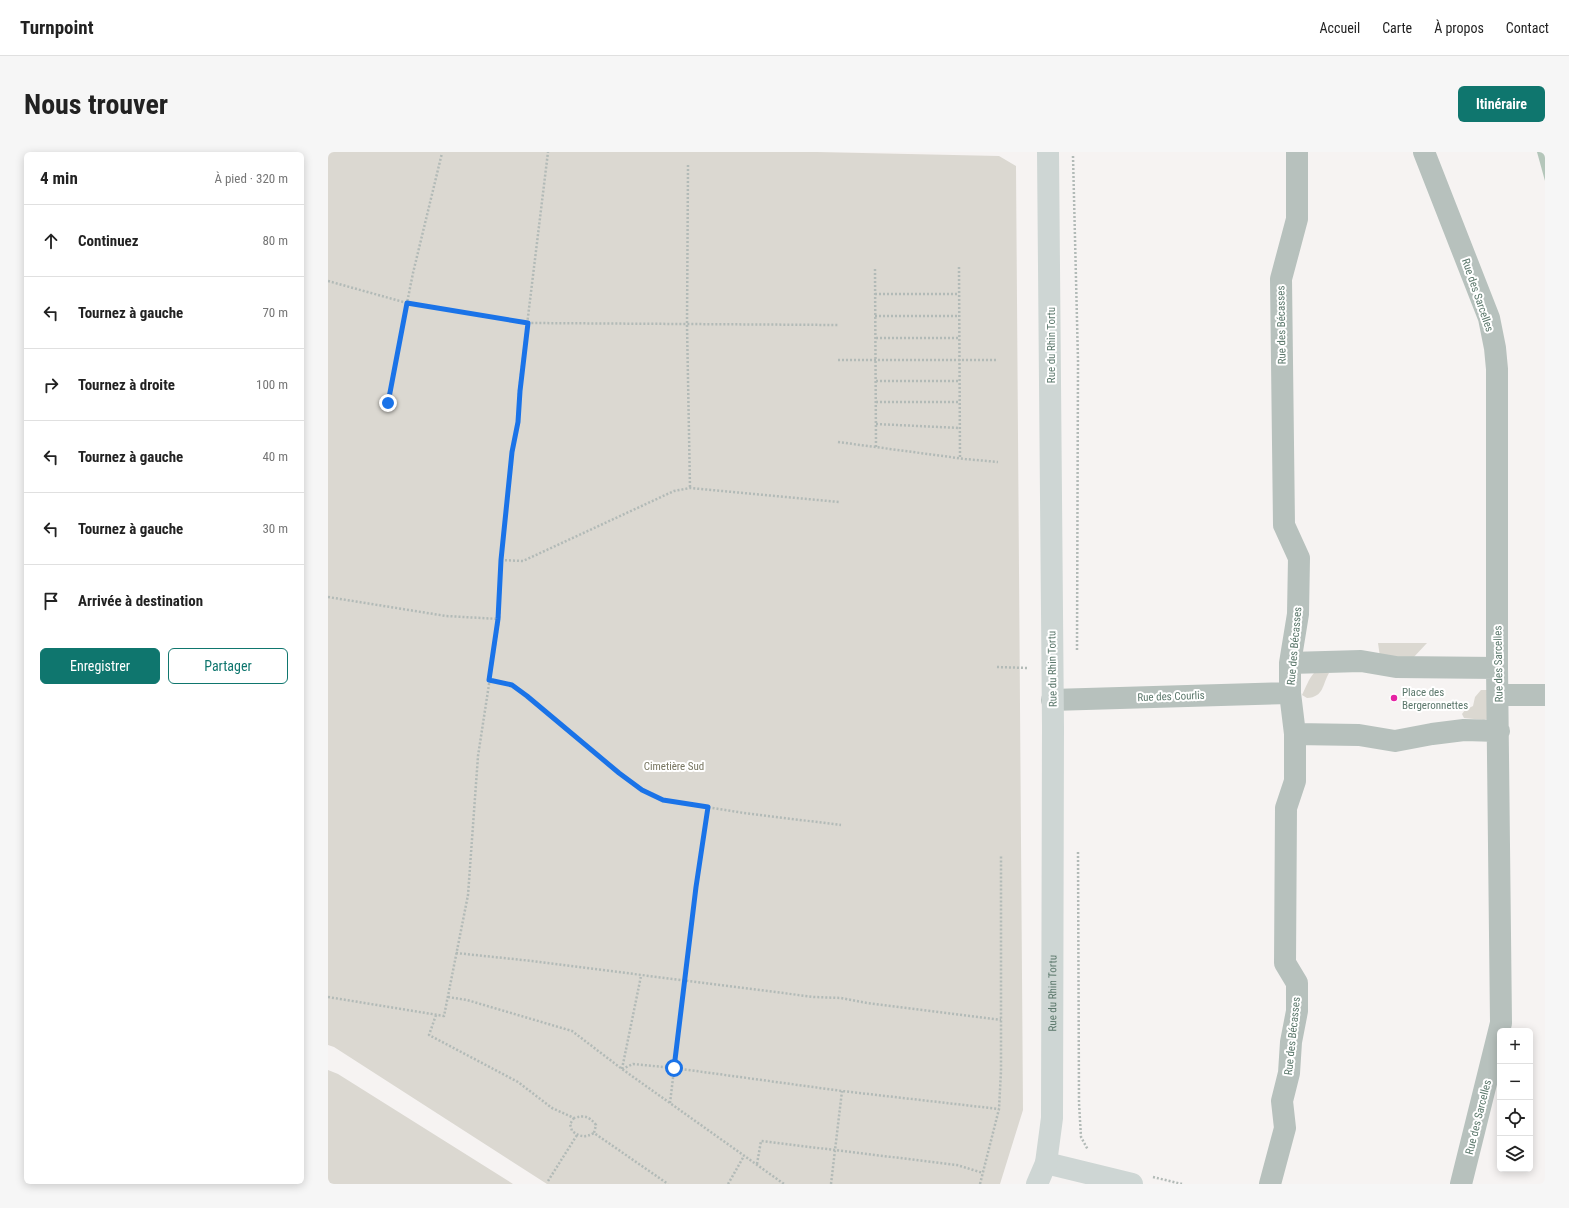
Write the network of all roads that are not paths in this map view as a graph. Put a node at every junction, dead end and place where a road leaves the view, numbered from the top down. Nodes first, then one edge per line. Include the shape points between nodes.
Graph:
1 (1048, 152) edge
2 (1297, 152) edge
3 (1424, 152) edge
4 (1290, 663) junction
5 (1498, 668) junction
6 (1290, 693) junction
7 (1498, 695) junction
8 (1545, 695) edge
9 (1052, 700) junction
10 (1499, 730) junction
11 (1295, 734) junction
12 (1046, 1163) junction
13 (1038, 1184) edge
14 (1132, 1184) edge
15 (1270, 1184) edge
16 (1461, 1184) edge

1 - 9 street, Rue du Rhin Tortu
2 - 4 street, Rue des Bécasses via 1297,219 1281,279 1284,525 1299,558 1298,614
3 - 5 street, Rue des Sarcelles via 1489,318 1495,348 1498,450
4 - 5 street via 1361,661 1396,667
4 - 6 street, Rue des Bécasses
5 - 7 street, Rue des Sarcelles
6 - 9 street, Rue des Courlis
6 - 11 street, Rue des Bécasses
7 - 8 street
7 - 10 street, Rue des Sarcelles
9 - 12 street, Rue du Rhin Tortu via 1051,1127
10 - 11 street via 1464,730 1395,741 1359,735
10 - 16 street, Rue des Sarcelles via 1500,1024
11 - 15 street, Rue des Bécasses via 1295,781 1286,808 1285,963 1297,983 1297,1011 1290,1042 1290,1073 1282,1101 1285,1128
12 - 13 street, Rue du Rhin Tortu
12 - 14 street

